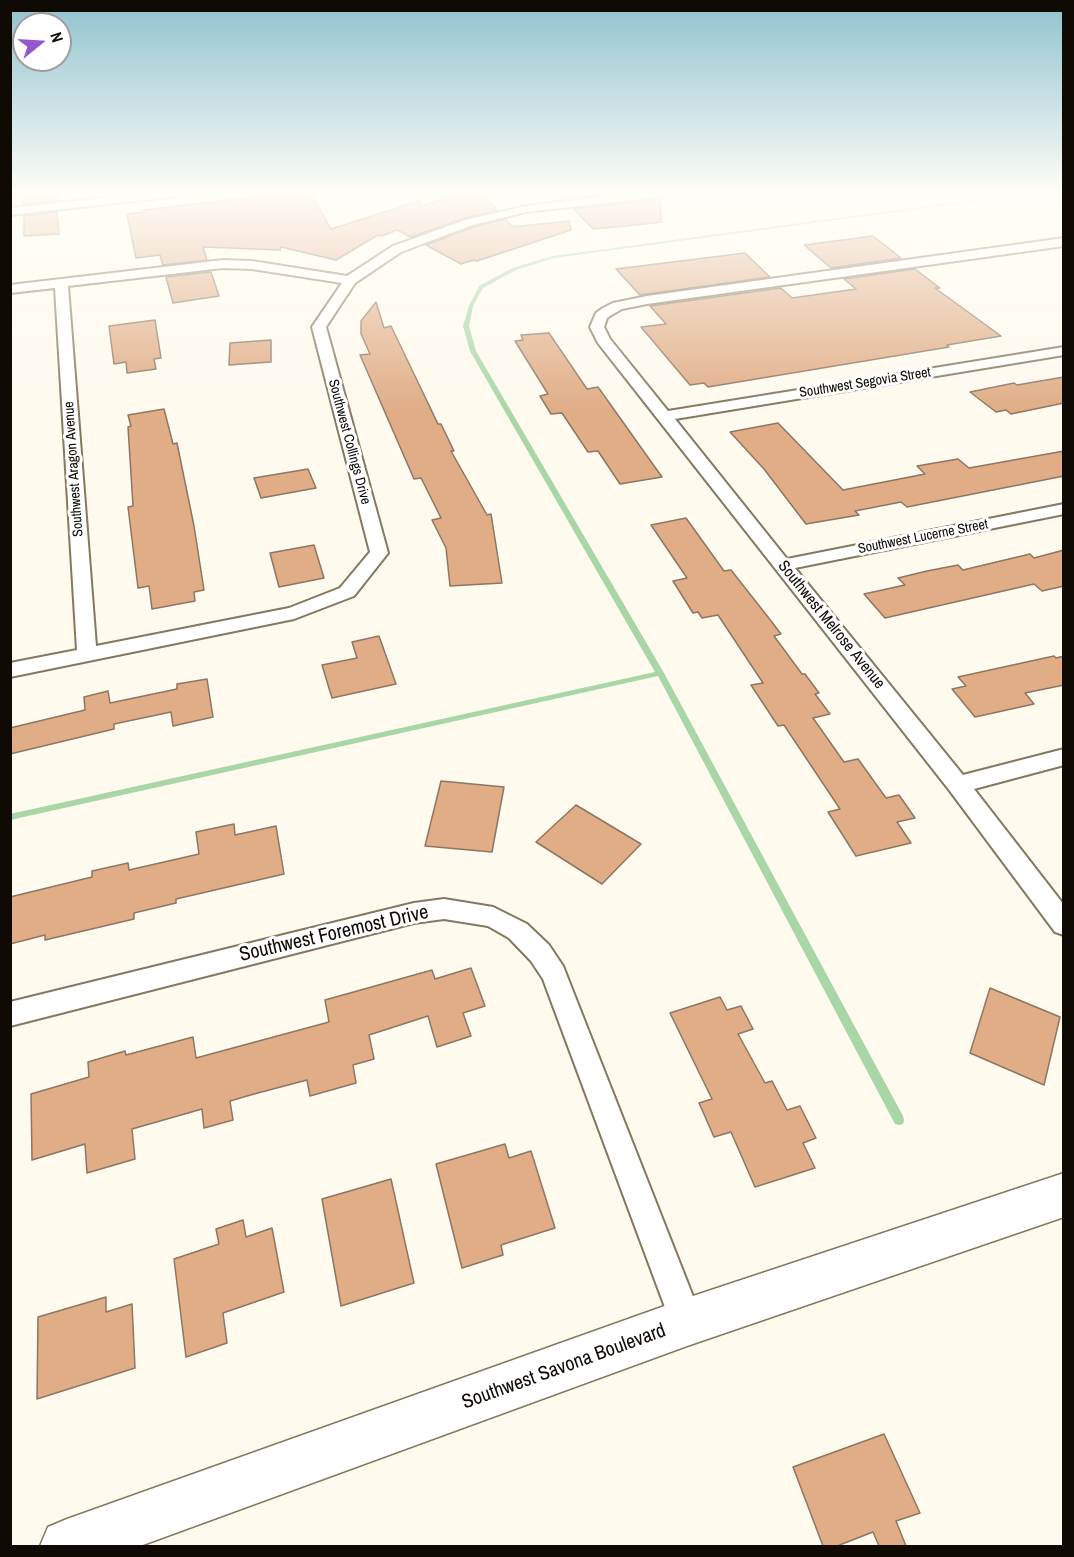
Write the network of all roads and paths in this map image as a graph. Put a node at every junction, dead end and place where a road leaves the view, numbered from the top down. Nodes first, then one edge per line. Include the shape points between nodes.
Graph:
1 (209, 266) edge
2 (256, 266) edge
3 (370, 266) edge
4 (893, 266) edge
5 (350, 280) junction
6 (61, 283) junction
7 (10, 289) edge
8 (1064, 351) edge
9 (666, 416) junction
10 (1064, 509) edge
11 (783, 566) junction
12 (87, 655) junction
13 (10, 670) edge
14 (1064, 757) edge
15 (958, 785) junction
16 (1064, 925) edge
17 (10, 1014) edge
18 (1064, 1195) edge
19 (687, 1322) junction
20 (67, 1546) edge

1 - 6 street
2 - 5 street
3 - 5 street, Southwest Collings Drive
4 - 9 street, Southwest Melrose Avenue via 638,301 609,310 601,316 597,327 603,340
5 - 12 street, Southwest Collings Drive via 319,327 379,553 347,592 294,613
6 - 7 street
6 - 12 street, Southwest Aragon Avenue
8 - 9 street, Southwest Segovia Street
9 - 11 street, Southwest Melrose Avenue
10 - 11 street, Southwest Lucerne Street
11 - 15 street, Southwest Melrose Avenue
12 - 13 street, Southwest Collings Drive
14 - 15 street
15 - 16 street, Southwest Melrose Avenue
17 - 19 street, Southwest Foremost Drive via 414,913 444,909 493,916 518,931 554,974
18 - 19 street, Southwest Savona Boulevard
19 - 20 street, Southwest Savona Boulevard

